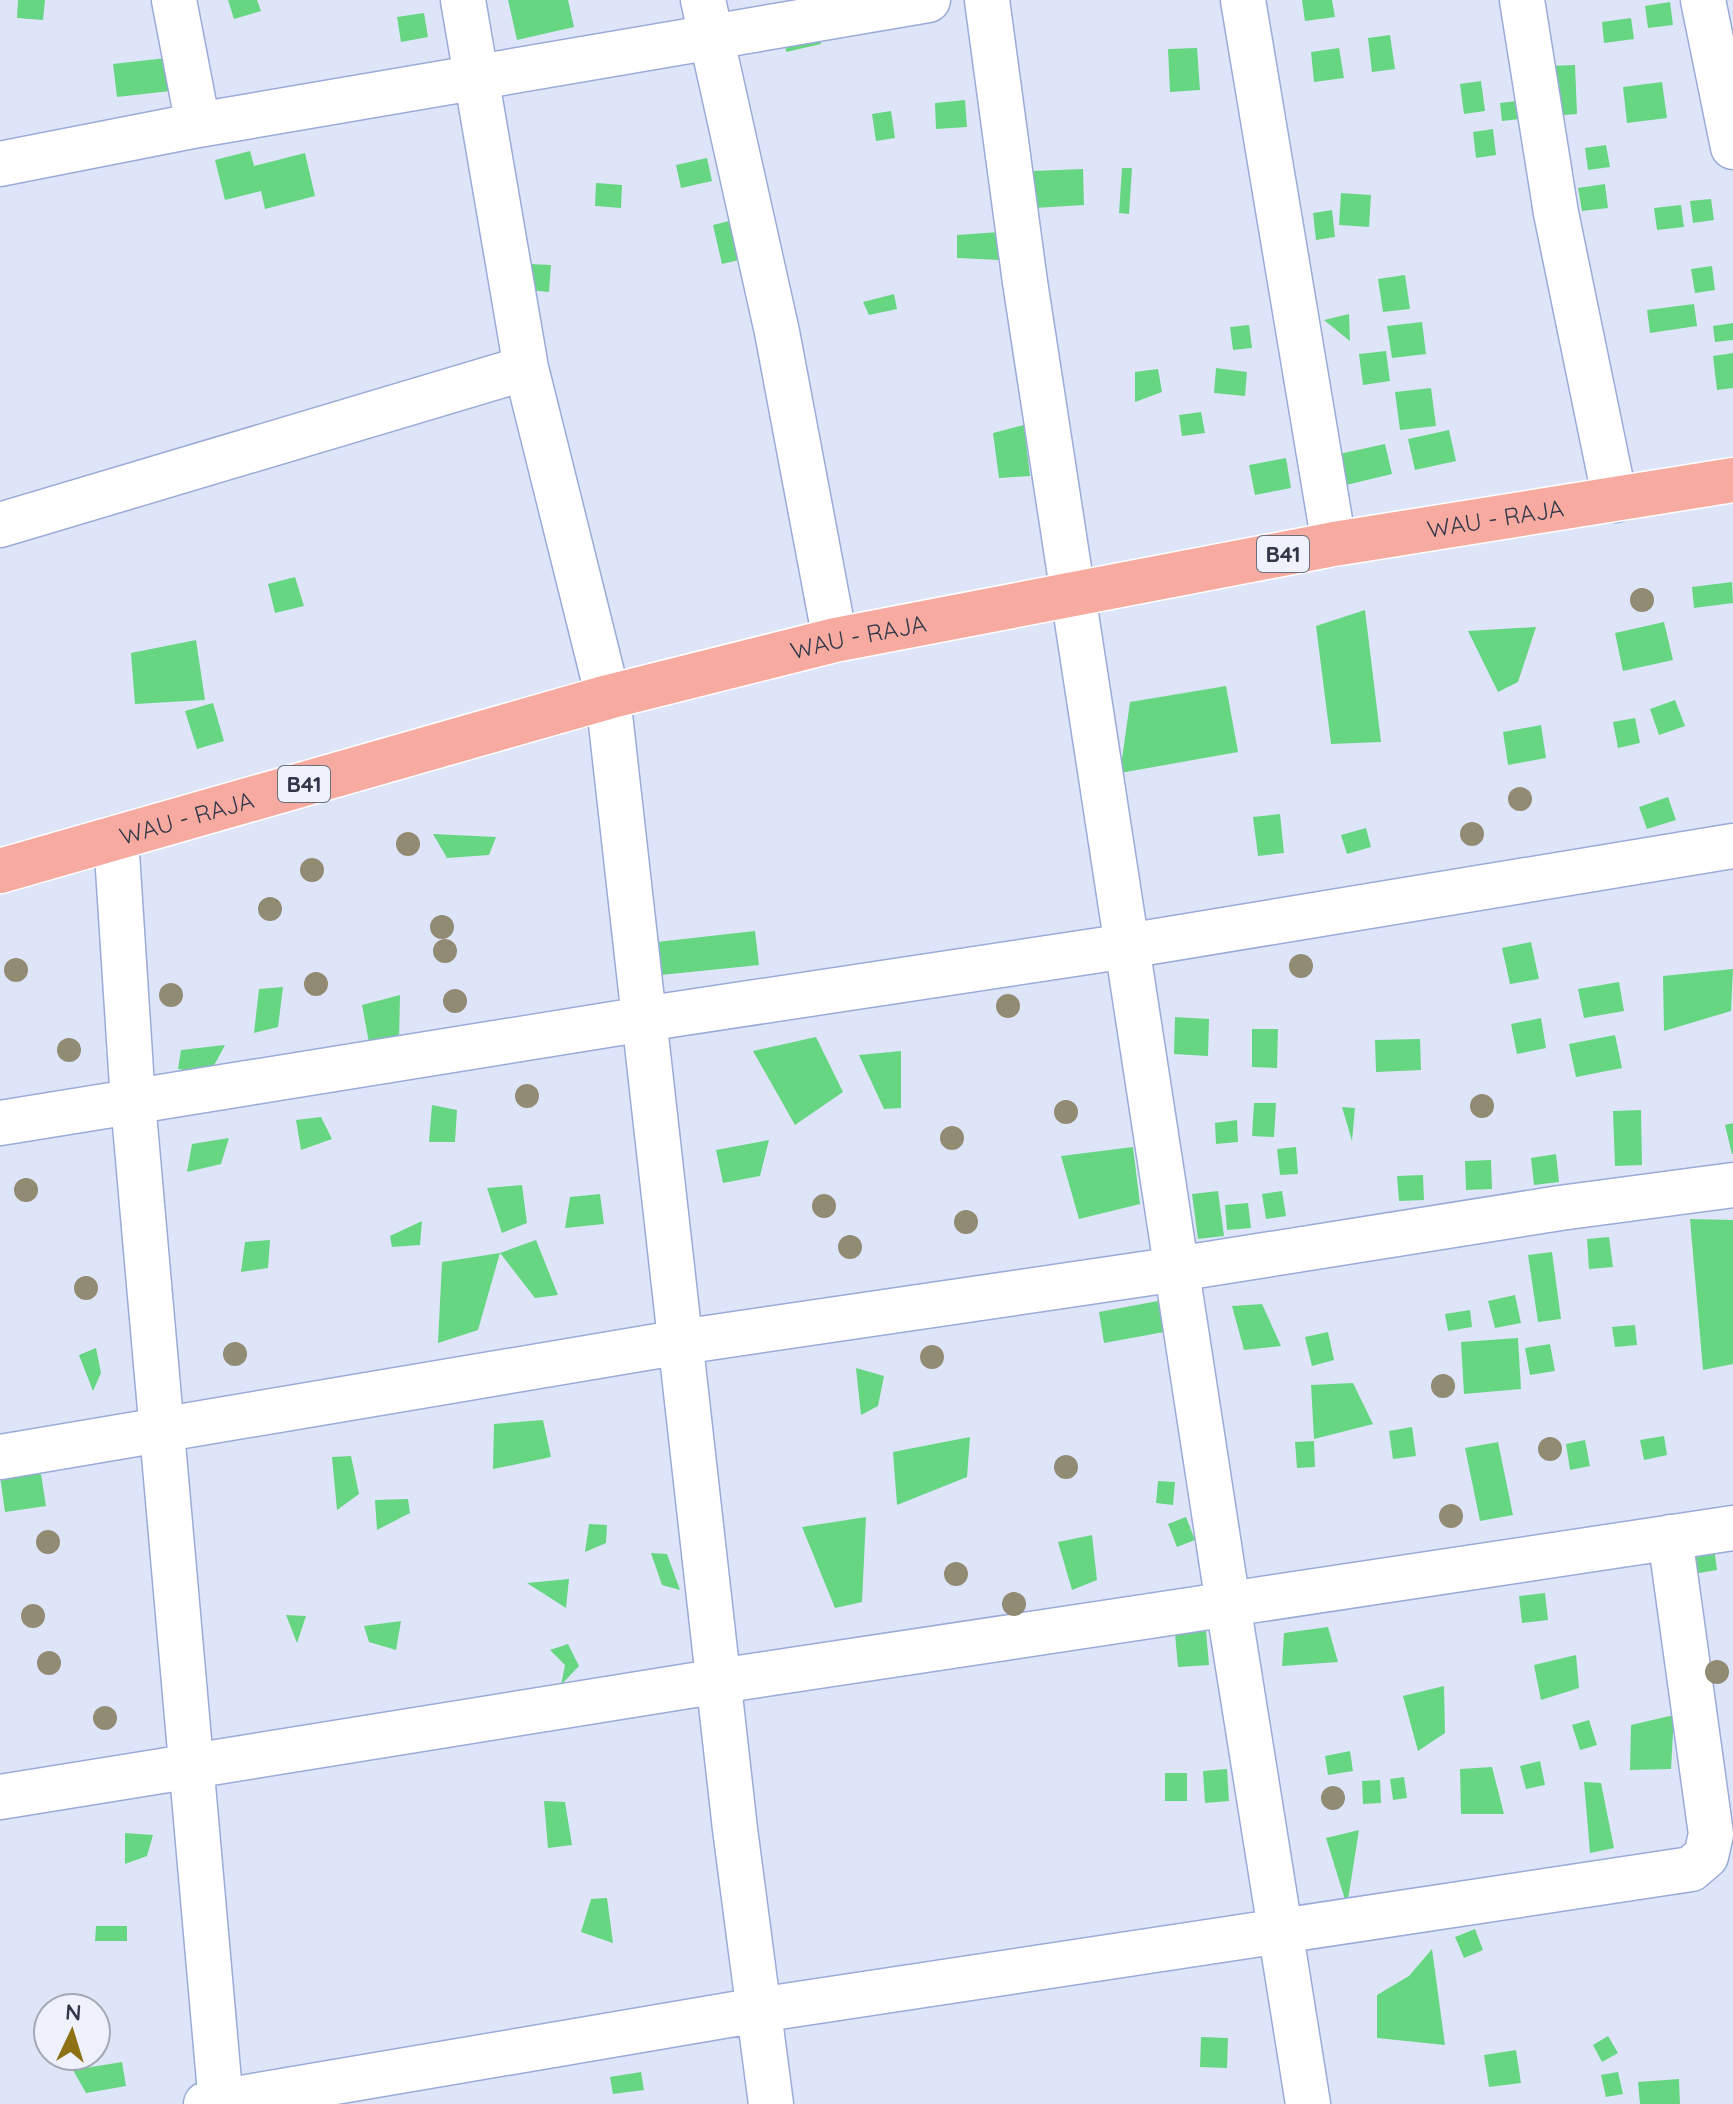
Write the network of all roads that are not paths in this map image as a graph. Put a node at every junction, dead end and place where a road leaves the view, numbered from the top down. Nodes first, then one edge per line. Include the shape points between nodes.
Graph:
1 (174, 0) edge
2 (463, 0) edge
3 (928, 0) edge
4 (987, 0) edge
5 (1243, 0) edge
6 (1522, 0) edge
7 (1703, 0) edge
8 (706, 19) edge
9 (478, 78) junction
10 (198, 125) junction
11 (1733, 147) edge
12 (0, 164) edge
13 (526, 368) junction
14 (1733, 480) edge
15 (1615, 500) junction
16 (0, 525) edge
17 (1334, 544) junction
18 (1074, 593) junction
19 (835, 640) junction
20 (608, 697) junction
21 (116, 838) junction
22 (1733, 846) edge
23 (0, 871) edge
24 (1127, 946) junction
25 (644, 1019) junction
26 (133, 1102) junction
27 (0, 1123) edge
28 (1733, 1185) edge
29 (1177, 1269) junction
30 (681, 1342) junction
31 (161, 1430) junction
32 (0, 1457) edge
33 (1733, 1528) edge
34 (1670, 1537) junction
35 (1228, 1604) junction
36 (719, 1681) junction
37 (192, 1766) junction
38 (0, 1797) edge
39 (1280, 1930) junction
40 (758, 2010) junction
41 (216, 2103) edge
42 (771, 2104) edge
43 (1308, 2104) edge

1 - 10 street
2 - 9 street
3 - 8 street
4 - 18 street
5 - 17 street
6 - 15 street via 1556,213
7 - 11 street
8 - 9 street
8 - 19 street via 777,332
9 - 10 street
9 - 13 street
10 - 12 street
13 - 16 street
13 - 20 street
14 - 15 main road, WAU - RAJA / B41
15 - 17 main road, WAU - RAJA / B41
17 - 18 main road, WAU - RAJA / B41
18 - 19 main road, WAU - RAJA / B41
18 - 24 street
19 - 20 main road, WAU - RAJA / B41
20 - 21 main road, WAU - RAJA / B41
20 - 25 street
21 - 23 main road, WAU - RAJA / B41
21 - 26 street
22 - 24 street
24 - 25 street
24 - 29 street
25 - 26 street
25 - 30 street
26 - 27 street
26 - 31 street
28 - 29 street
29 - 30 street
29 - 35 street
30 - 31 street
30 - 36 street
31 - 32 street
31 - 37 street
33 - 34 street
34 - 35 street
34 - 39 street via 1711,1834 1706,1856 1691,1869
35 - 36 street
35 - 39 street
36 - 37 street
36 - 40 street
37 - 38 street
37 - 41 street
39 - 40 street
39 - 43 street
40 - 41 street
40 - 42 street

